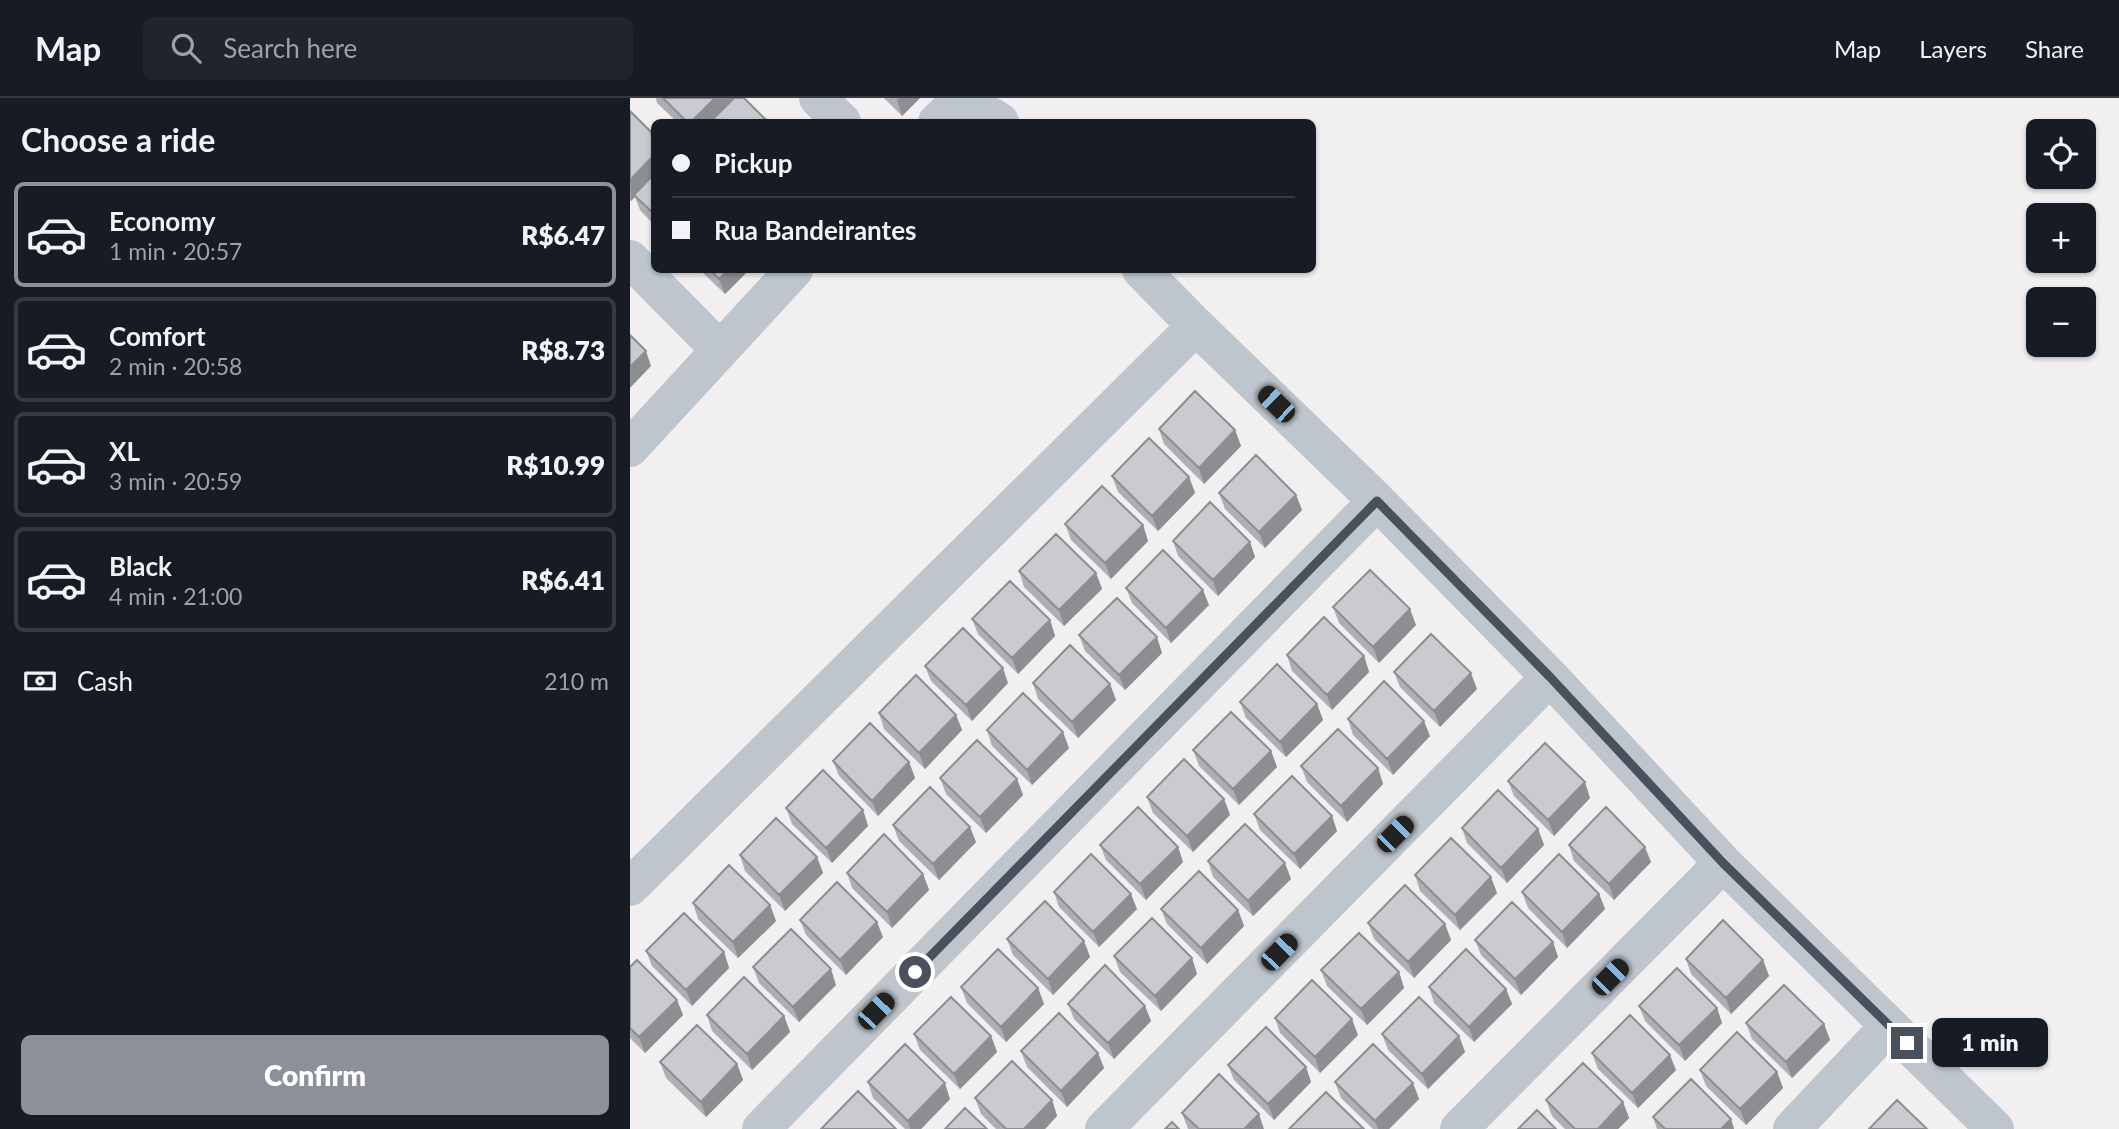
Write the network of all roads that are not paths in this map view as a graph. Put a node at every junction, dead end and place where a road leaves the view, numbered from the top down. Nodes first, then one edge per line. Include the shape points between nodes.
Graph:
1 (818, 98) edge
2 (839, 119) edge
3 (940, 119) edge
4 (996, 119) edge
5 (630, 259) edge
6 (791, 273) edge
7 (1145, 273) edge
8 (1196, 326) junction
9 (720, 350) junction
10 (630, 447) edge
11 (1377, 501) junction
12 (1550, 677) junction
13 (1723, 863) junction
14 (630, 887) edge
15 (1889, 1026) junction
16 (761, 1129) edge
17 (1104, 1129) edge
18 (1459, 1129) edge
19 (1792, 1129) edge
20 (1995, 1129) edge

1 - 2 street
3 - 4 street via 952,108 972,109
5 - 9 street
6 - 9 street
7 - 8 street
8 - 11 street
8 - 14 street
9 - 10 street
11 - 12 street
11 - 16 street
12 - 13 street
12 - 17 street
13 - 15 street
13 - 18 street
15 - 19 street
15 - 20 street

